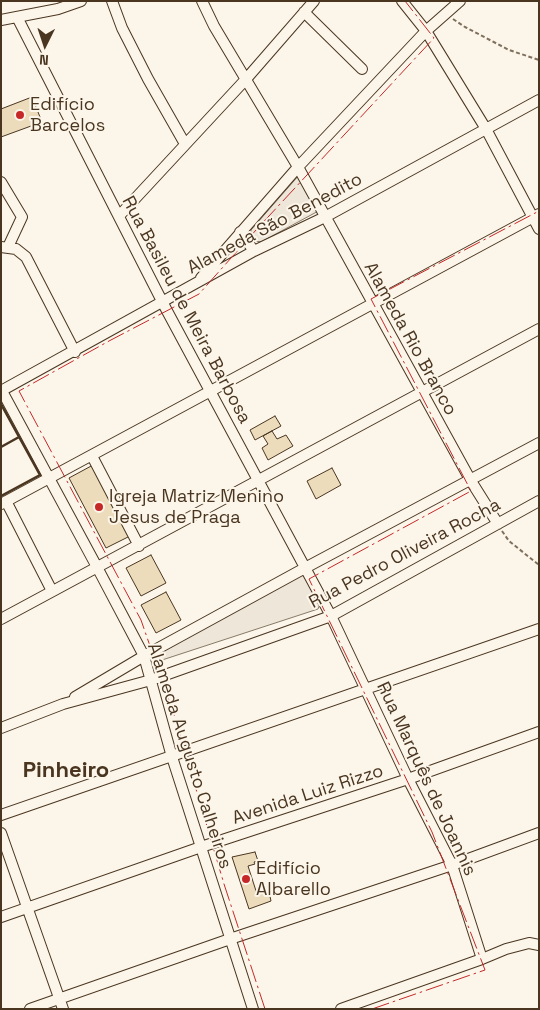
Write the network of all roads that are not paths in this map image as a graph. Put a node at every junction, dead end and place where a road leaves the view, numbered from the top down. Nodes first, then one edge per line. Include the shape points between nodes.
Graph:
1 (81, 1) edge
2 (112, 1) edge
3 (202, 1) edge
4 (314, 1) edge
5 (402, 1) edge
6 (460, 1) edge
7 (304, 12) junction
8 (17, 17) junction
9 (1, 20) edge
10 (426, 31) junction
11 (362, 69) dead end
12 (247, 78) junction
13 (539, 100) edge
14 (486, 129) junction
15 (185, 144) junction
16 (298, 167) junction
17 (1, 182) edge
18 (118, 216) junction
19 (536, 216) edge
20 (325, 217) junction
21 (539, 229) edge
22 (240, 232) junction
23 (5, 247) edge
24 (254, 251) junction
25 (196, 284) junction
26 (163, 303) junction
27 (373, 304) junction
28 (539, 328) edge
29 (74, 352) junction
30 (1, 391) edge
31 (209, 392) junction
32 (421, 392) junction
33 (539, 444) edge
34 (92, 456) junction
35 (48, 479) junction
36 (258, 480) junction
37 (471, 481) junction
38 (539, 501) edge
39 (4, 503) edge
40 (498, 524) junction
41 (138, 546) junction
42 (98, 567) junction
43 (305, 568) junction
44 (52, 591) junction
45 (331, 616) junction
46 (1, 619) edge
47 (539, 629) edge
48 (144, 656) junction
49 (150, 680) junction
50 (364, 688) junction
51 (63, 704) junction
52 (1, 728) edge
53 (539, 732) edge
54 (172, 757) junction
55 (408, 779) junction
56 (1, 815) edge
57 (539, 832) edge
58 (1, 833) edge
59 (201, 847) junction
60 (452, 865) junction
61 (26, 908) junction
62 (1, 917) edge
63 (230, 939) junction
64 (539, 945) edge
65 (482, 959) junction
66 (61, 1004) edge
67 (30, 1009) edge
68 (253, 1009) edge
69 (341, 1009) edge

1 - 8 street
2 - 15 street via 122,28
3 - 12 street, Alameda Rio Branco
4 - 7 street
5 - 10 street
6 - 10 street
7 - 11 street
7 - 12 street
8 - 9 street
8 - 18 street, Rua Basileu de Meira Barbosa
10 - 14 street
10 - 16 street
12 - 15 street
12 - 16 street, Alameda Rio Branco
13 - 14 street, Alameda São Benedito
14 - 19 street
14 - 20 street, Alameda São Benedito
15 - 18 street
16 - 20 street, Alameda Rio Branco
16 - 22 street
17 - 23 street via 22,216
18 - 26 street, Rua Basileu de Meira Barbosa
19 - 21 street
19 - 27 street
20 - 24 street, Alameda São Benedito
20 - 27 street, Alameda Rio Branco
22 - 24 street
22 - 25 street
23 - 29 street via 16,249 26,257
24 - 25 street, Alameda São Benedito
25 - 26 street, Alameda São Benedito
26 - 29 street, Alameda São Benedito
26 - 31 street, Rua Basileu de Meira Barbosa
27 - 31 street
27 - 32 street, Alameda Rio Branco
28 - 32 street
29 - 30 street, Alameda São Benedito
30 - 35 street, Alameda Augusto Calheiros
31 - 34 street
31 - 36 street, Rua Basileu de Meira Barbosa
32 - 36 street
32 - 37 street, Alameda Rio Branco
33 - 37 street
34 - 35 street
34 - 41 street
35 - 39 street
35 - 42 street, Alameda Augusto Calheiros
36 - 41 street
36 - 43 street, Rua Basileu de Meira Barbosa
37 - 40 street, Alameda Rio Branco
37 - 43 street
38 - 40 street, Rua Pedro Oliveira Rocha
39 - 44 street
40 - 45 street, Rua Pedro Oliveira Rocha
41 - 42 street
42 - 44 street
42 - 48 street, Alameda Augusto Calheiros
43 - 45 street, Rua Basileu de Meira Barbosa
43 - 48 street
44 - 46 street
45 - 49 street, Rua Pedro Oliveira Rocha
45 - 50 street, Rua Marquês de Joannis
47 - 50 street
48 - 49 street, Alameda Augusto Calheiros
48 - 51 street
49 - 51 street, Rua Pedro Oliveira Rocha
49 - 54 street, Alameda Augusto Calheiros
50 - 54 street
50 - 55 street, Rua Marquês de Joannis
51 - 52 street, Rua Pedro Oliveira Rocha
53 - 55 street, Avenida Luiz Rizzo
54 - 56 street
54 - 59 street, Alameda Augusto Calheiros
55 - 59 street, Avenida Luiz Rizzo
55 - 60 street, Rua Marquês de Joannis
57 - 60 street
58 - 61 street
59 - 61 street, Avenida Luiz Rizzo
59 - 63 street, Alameda Augusto Calheiros
60 - 63 street
60 - 65 street, Rua Marquês de Joannis
61 - 62 street, Avenida Luiz Rizzo
61 - 66 street
63 - 66 street
63 - 68 street, Alameda Augusto Calheiros
64 - 65 street via 521,944
65 - 69 street
66 - 67 street

